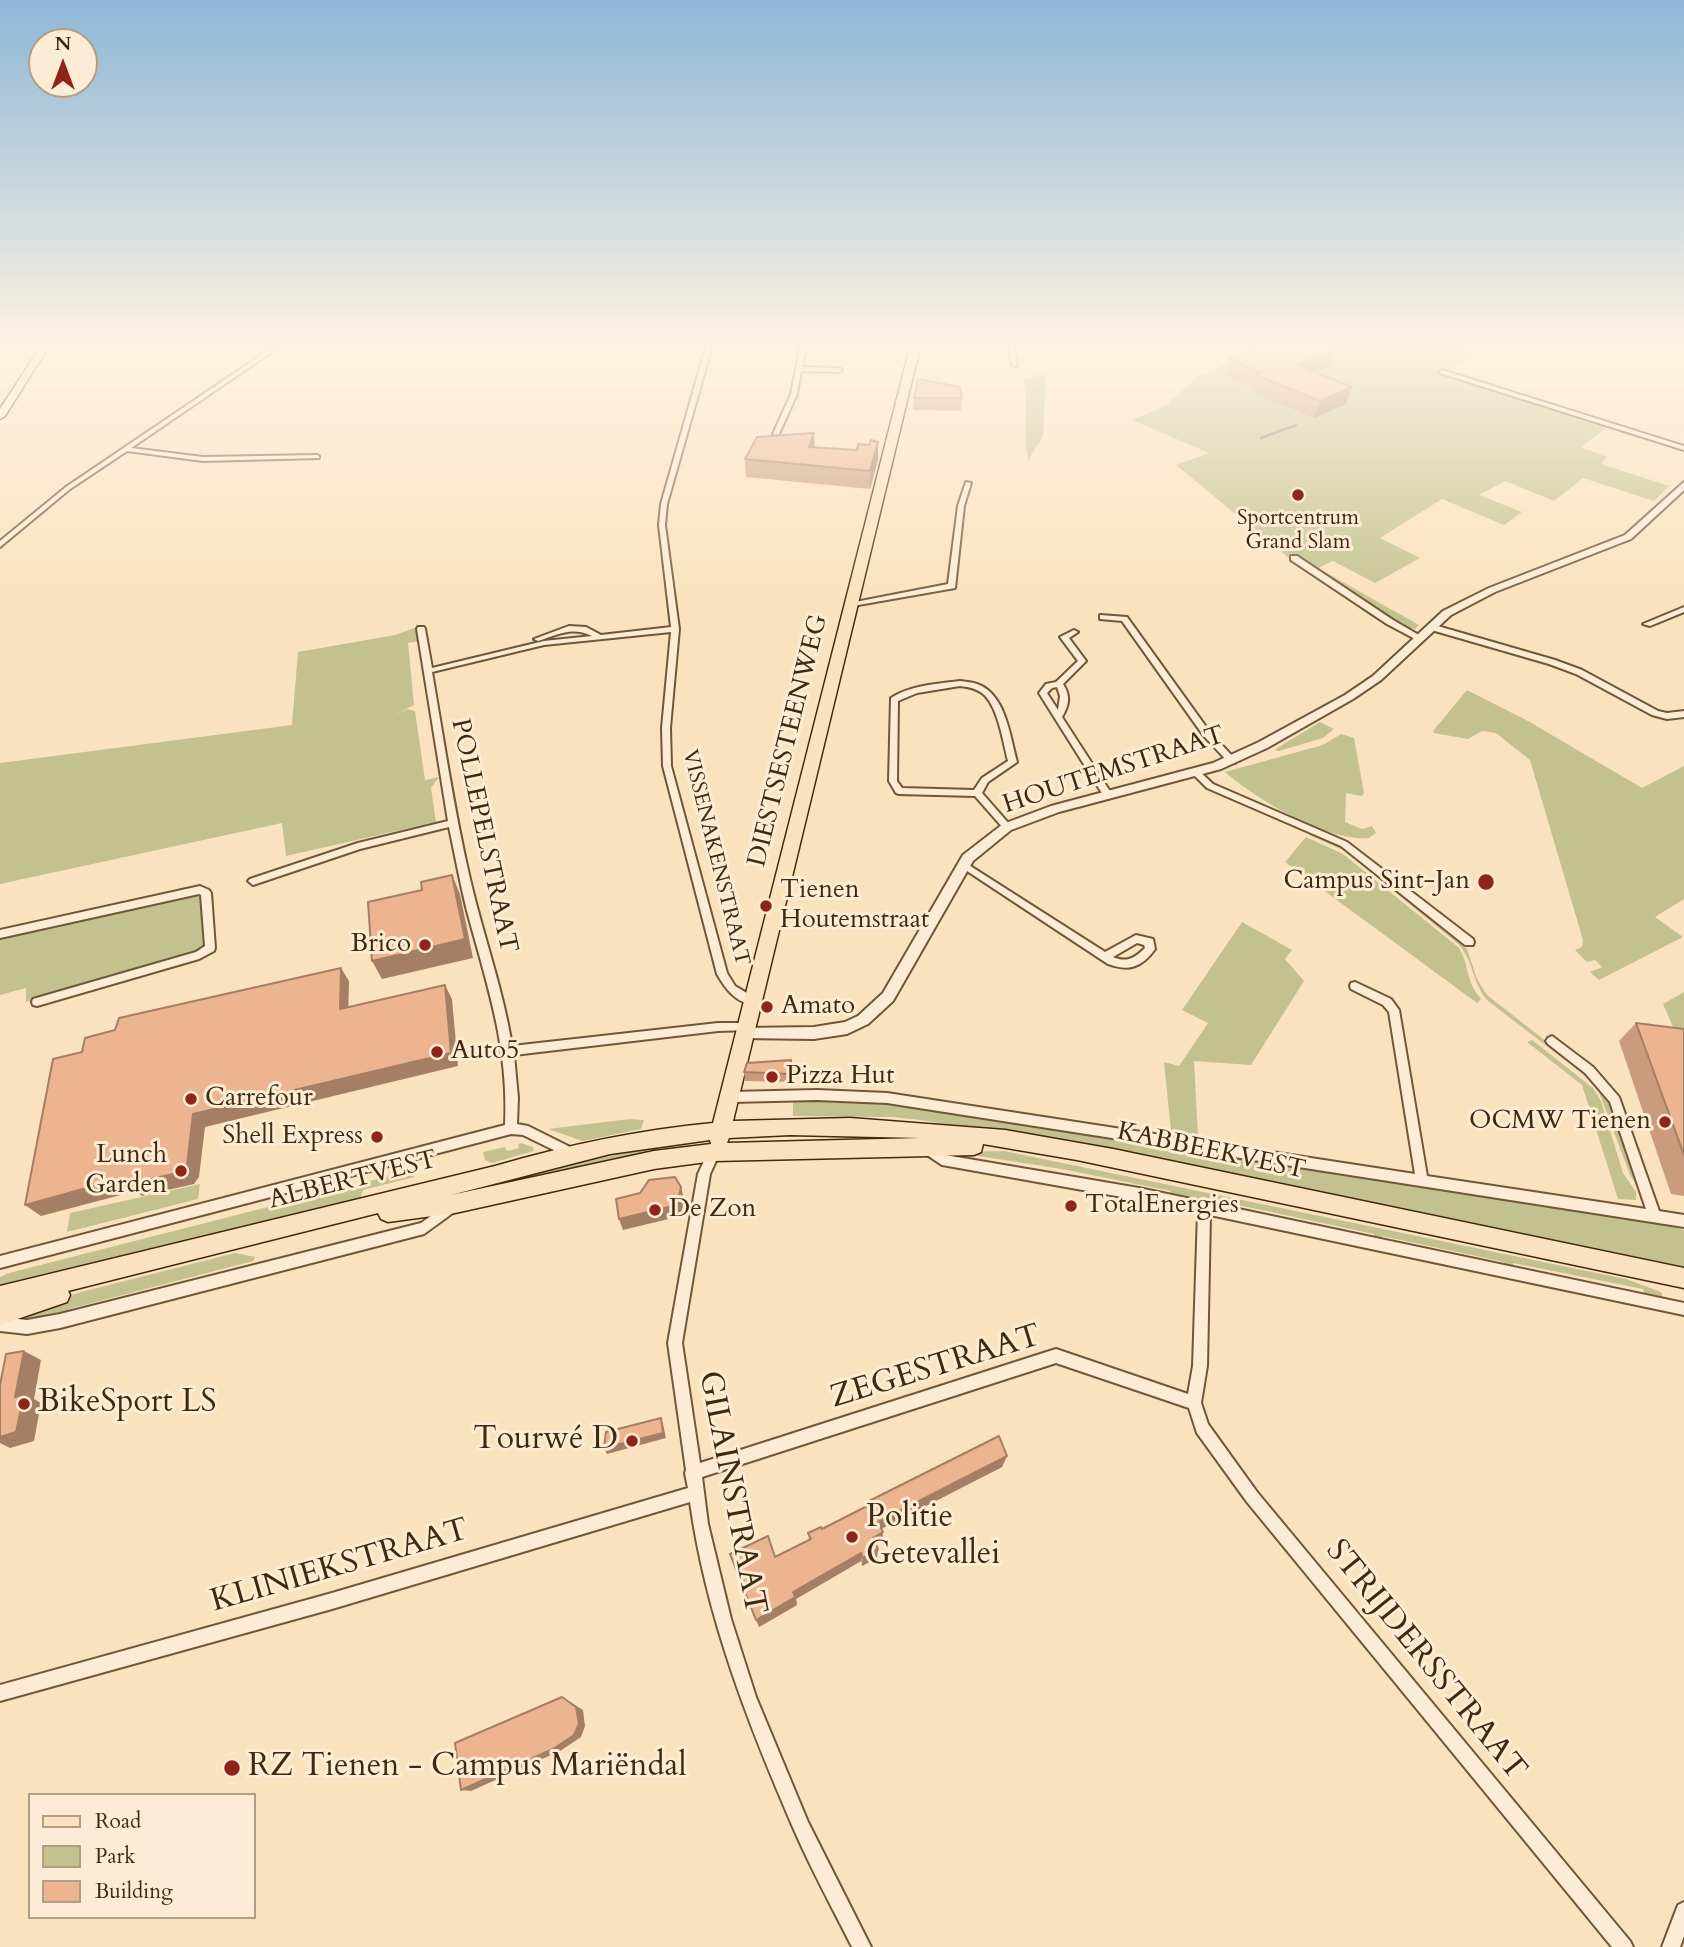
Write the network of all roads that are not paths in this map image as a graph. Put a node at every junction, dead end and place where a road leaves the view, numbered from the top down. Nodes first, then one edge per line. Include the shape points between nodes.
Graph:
1 (147, 434) edge
2 (684, 434) edge
3 (893, 434) edge
4 (1639, 434) edge
5 (1684, 448) edge
6 (124, 449) junction
7 (317, 457) dead end
8 (1683, 475) edge
9 (968, 483) dead end
10 (1684, 484) edge
11 (0, 545) edge
12 (1294, 558) dead end
13 (850, 605) junction
14 (1684, 609) edge
15 (1103, 617) dead end
16 (1647, 624) dead end
17 (1431, 627) junction
18 (421, 629) dead end
19 (675, 629) junction
20 (1074, 632) dead end
21 (600, 637) junction
22 (1420, 638) junction
23 (526, 648) junction
24 (429, 671) junction
25 (1059, 684) junction
26 (1684, 714) edge
27 (1058, 717) junction
28 (1231, 761) junction
29 (1195, 772) junction
30 (977, 793) junction
31 (1108, 796) junction
32 (453, 823) junction
33 (1007, 827) junction
34 (964, 865) junction
35 (253, 881) dead end
36 (0, 934) edge
37 (1469, 942) dead end
38 (1105, 957) dead end
39 (1355, 986) dead end
40 (751, 1001) junction
41 (37, 1002) dead end
42 (745, 1031) junction
43 (1552, 1041) dead end
44 (509, 1051) junction
45 (731, 1097) junction
46 (518, 1130) junction
47 (722, 1131) junction
48 (923, 1146) junction
49 (714, 1152) junction
50 (572, 1154) junction
51 (1422, 1180) junction
52 (455, 1204) junction
53 (1204, 1208) junction
54 (1654, 1216) junction
55 (1684, 1221) edge
56 (0, 1262) edge
57 (1684, 1278) edge
58 (1684, 1286) edge
59 (0, 1297) edge
60 (1684, 1309) edge
61 (0, 1314) edge
62 (0, 1324) edge
63 (1195, 1403) junction
64 (692, 1473) junction
65 (695, 1493) junction
66 (0, 1693) edge
67 (1684, 1911) edge
68 (862, 1947) edge
69 (1624, 1947) edge
70 (1671, 1947) edge

1 - 6 street
2 - 19 street, VISSENAKENSTRAAT via 662,525
3 - 13 main road, DIESTSESTEENWEG
4 - 5 street
6 - 7 street via 204,459
6 - 11 street via 53,499
8 - 10 street, HOUTEMSTRAAT
9 - 13 street via 952,586
10 - 17 street, HOUTEMSTRAAT via 1628,537 1473,599
12 - 22 street
13 - 40 main road, DIESTSESTEENWEG
14 - 16 street
15 - 28 street via 1124,619
17 - 22 street, HOUTEMSTRAAT
17 - 26 street via 1552,662 1655,713
18 - 24 street, POLLEPELSTRAAT
19 - 21 street
19 - 40 street, VISSENAKENSTRAAT via 667,766 722,974 731,989
20 - 25 street via 1064,637 1082,661
21 - 23 street
21 - 23 street via 573,626
22 - 28 street, HOUTEMSTRAAT via 1391,667 1349,697
23 - 24 street
24 - 32 street, POLLEPELSTRAAT
25 - 27 street via 1065,695
25 - 27 street via 1043,693
27 - 31 street
28 - 29 street, HOUTEMSTRAAT
29 - 31 street, HOUTEMSTRAAT
29 - 37 street via 1210,786 1344,844
30 - 30 street via 985,780 1013,762 985,688 960,682 903,694 894,701 892,781 899,791
30 - 33 street
31 - 33 street, HOUTEMSTRAAT
32 - 35 street via 358,846
32 - 44 street, POLLEPELSTRAAT
33 - 34 street, HOUTEMSTRAAT
34 - 38 street
34 - 42 street, HOUTEMSTRAAT via 888,996 873,1013 847,1028 814,1033
36 - 41 street via 200,890 206,893 210,948
39 - 51 street via 1394,1010
40 - 42 main road, DIESTSESTEENWEG
42 - 44 street via 718,1027
42 - 45 main road, DIESTSESTEENWEG
43 - 54 street via 1589,1070 1615,1100
44 - 46 street, POLLEPELSTRAAT
45 - 47 main road, DIESTSESTEENWEG
45 - 51 street, KABBEEKVEST via 887,1098
46 - 50 street
46 - 56 street, ALBERTVEST
47 - 49 main road, DIESTSESTEENWEG
47 - 50 main road, ALBERTVEST
47 - 57 main road, KABBEEKVEST via 878,1128 1016,1140
48 - 49 main road, KABBEEKVEST
48 - 53 street via 942,1160
48 - 58 main road, KABBEEKVEST via 1000,1147 1095,1164
49 - 52 main road, ALBERTVEST via 654,1160
49 - 64 street, GILAINSTRAAT via 704,1174 675,1343
50 - 59 main road, ALBERTVEST
51 - 54 street, KABBEEKVEST
52 - 61 main road, ALBERTVEST via 343,1222 112,1280
52 - 62 street, ALBERTVEST via 424,1228 60,1321 27,1327
53 - 60 street
53 - 63 street
54 - 55 street, KABBEEKVEST
63 - 64 street, ZEGESTRAAT via 1056,1356
63 - 69 street, STRIJDERSSTRAAT via 1202,1428 1252,1497
64 - 65 street, GILAINSTRAAT
65 - 66 street, KLINIEKSTRAAT
65 - 68 street, GILAINSTRAAT via 723,1619 748,1698 802,1828
67 - 70 street

